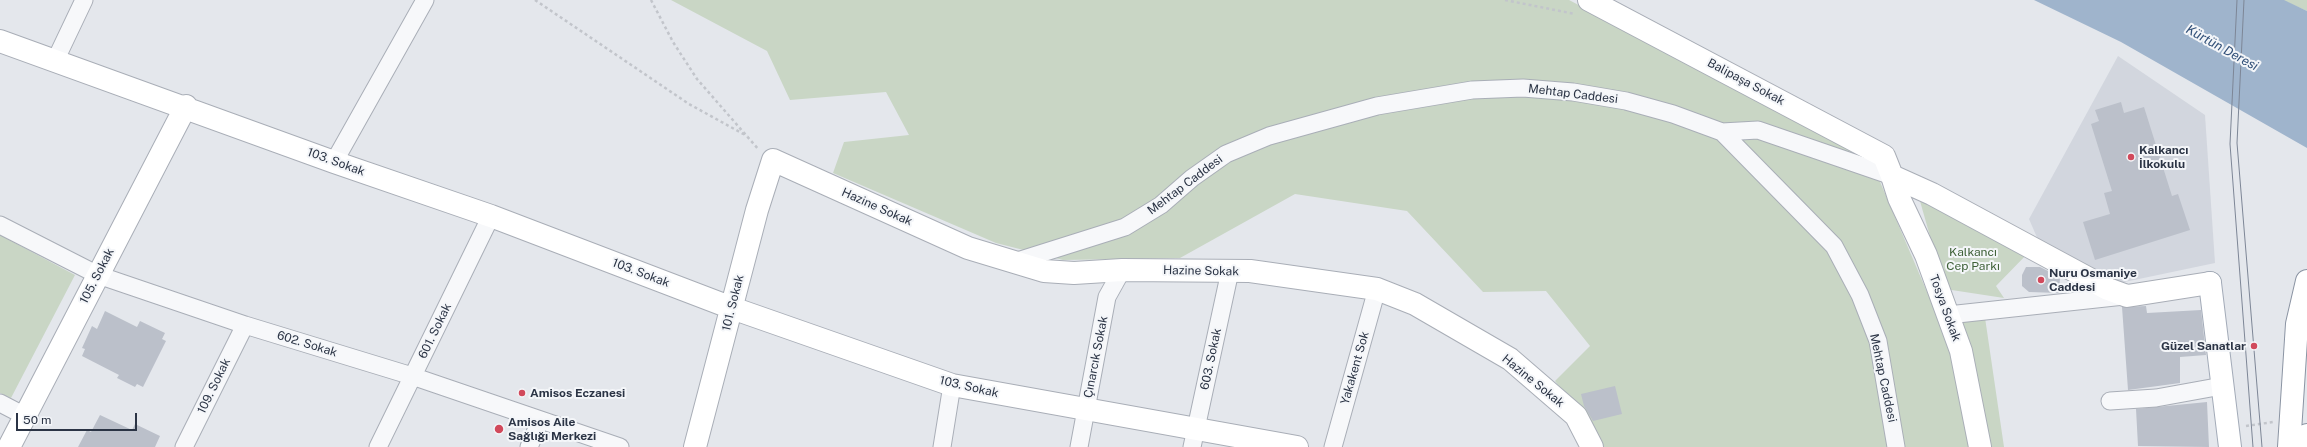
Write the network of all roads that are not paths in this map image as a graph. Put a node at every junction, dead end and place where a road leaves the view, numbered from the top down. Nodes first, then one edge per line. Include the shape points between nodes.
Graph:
1 (84, 0) edge
2 (425, 0) edge
3 (1590, 0) edge
4 (0, 41) edge
5 (55, 61) junction
6 (186, 106) junction
7 (1722, 132) junction
8 (773, 160) joint
9 (334, 162) junction
10 (1892, 176) junction
11 (492, 216) junction
12 (0, 225) edge
13 (1014, 262) junction
14 (1122, 270) junction
15 (1230, 271) junction
16 (98, 275) junction
17 (2307, 281) edge
18 (1377, 289) junction
19 (2127, 296) junction
20 (732, 308) junction
21 (1948, 316) junction
22 (245, 325) junction
23 (412, 376) junction
24 (952, 386) junction
25 (2222, 386) junction
26 (2110, 401) dead end
27 (0, 403) edge
28 (1085, 410) junction
29 (25, 416) junction
30 (540, 421) junction
31 (2307, 435) edge
32 (1194, 438) edge
33 (2229, 438) edge
34 (9, 447) edge
35 (184, 447) edge
36 (378, 447) edge
37 (529, 447) edge
38 (620, 447) edge
39 (695, 447) edge
40 (942, 447) edge
41 (1079, 447) edge
42 (1297, 447) edge
43 (1333, 447) edge
44 (1592, 447) edge
45 (1896, 447) edge
46 (1980, 447) edge
47 (2289, 447) edge
48 (2304, 447) edge

1 - 5 street
2 - 9 street
3 - 10 main road, Balipaşa Sokak via 1884,156
4 - 5 main road, 103. Sokak
5 - 6 main road, 103. Sokak
6 - 9 main road, 103. Sokak
6 - 16 main road, 105. Sokak
7 - 10 street via 1758,130
7 - 13 street, Mehtap Caddesi via 1673,114 1626,101 1573,92 1523,88 1472,90 1377,106 1269,136 1226,154 1192,178 1161,205 1125,227
7 - 45 street, Mehtap Caddesi via 1834,246 1860,295 1878,341
8 - 13 main road, Hazine Sokak via 968,248
8 - 20 main road, 101. Sokak via 757,210
9 - 11 main road, 103. Sokak
10 - 19 main road via 1932,194 2108,289
10 - 21 main road, Tosya Sokak via 1899,198 1926,255
11 - 20 main road, 103. Sokak
11 - 23 street, 601. Sokak
12 - 16 street, 602. Sokak
13 - 14 main road, Hazine Sokak via 1044,271 1074,273
14 - 15 main road, Hazine Sokak
14 - 28 street, Çınarcık Sokak via 1107,297
15 - 18 main road, Hazine Sokak via 1250,271
15 - 32 street, 603. Sokak
16 - 22 street, 602. Sokak
16 - 29 main road, 105. Sokak
17 - 47 main road via 2298,324
18 - 43 street, Yakakent Sok
18 - 44 main road, Hazine Sokak via 1414,304 1510,359 1576,416
19 - 21 street
19 - 25 main road via 2210,283
20 - 24 main road, 103. Sokak
20 - 39 main road, 101. Sokak
21 - 46 main road, Tosya Sokak via 1961,351
22 - 23 street, 602. Sokak
22 - 35 street, 109. Sokak
23 - 30 street, 602. Sokak
23 - 36 street, 601. Sokak
24 - 28 main road, 103. Sokak
24 - 40 street
25 - 26 street via 2156,398
25 - 33 main road
27 - 29 street
28 - 32 main road, 103. Sokak
28 - 41 street, Çınarcık Sokak
29 - 34 main road, 105. Sokak
30 - 37 street
30 - 38 street, 602. Sokak
31 - 48 main road
32 - 42 main road, 103. Sokak

